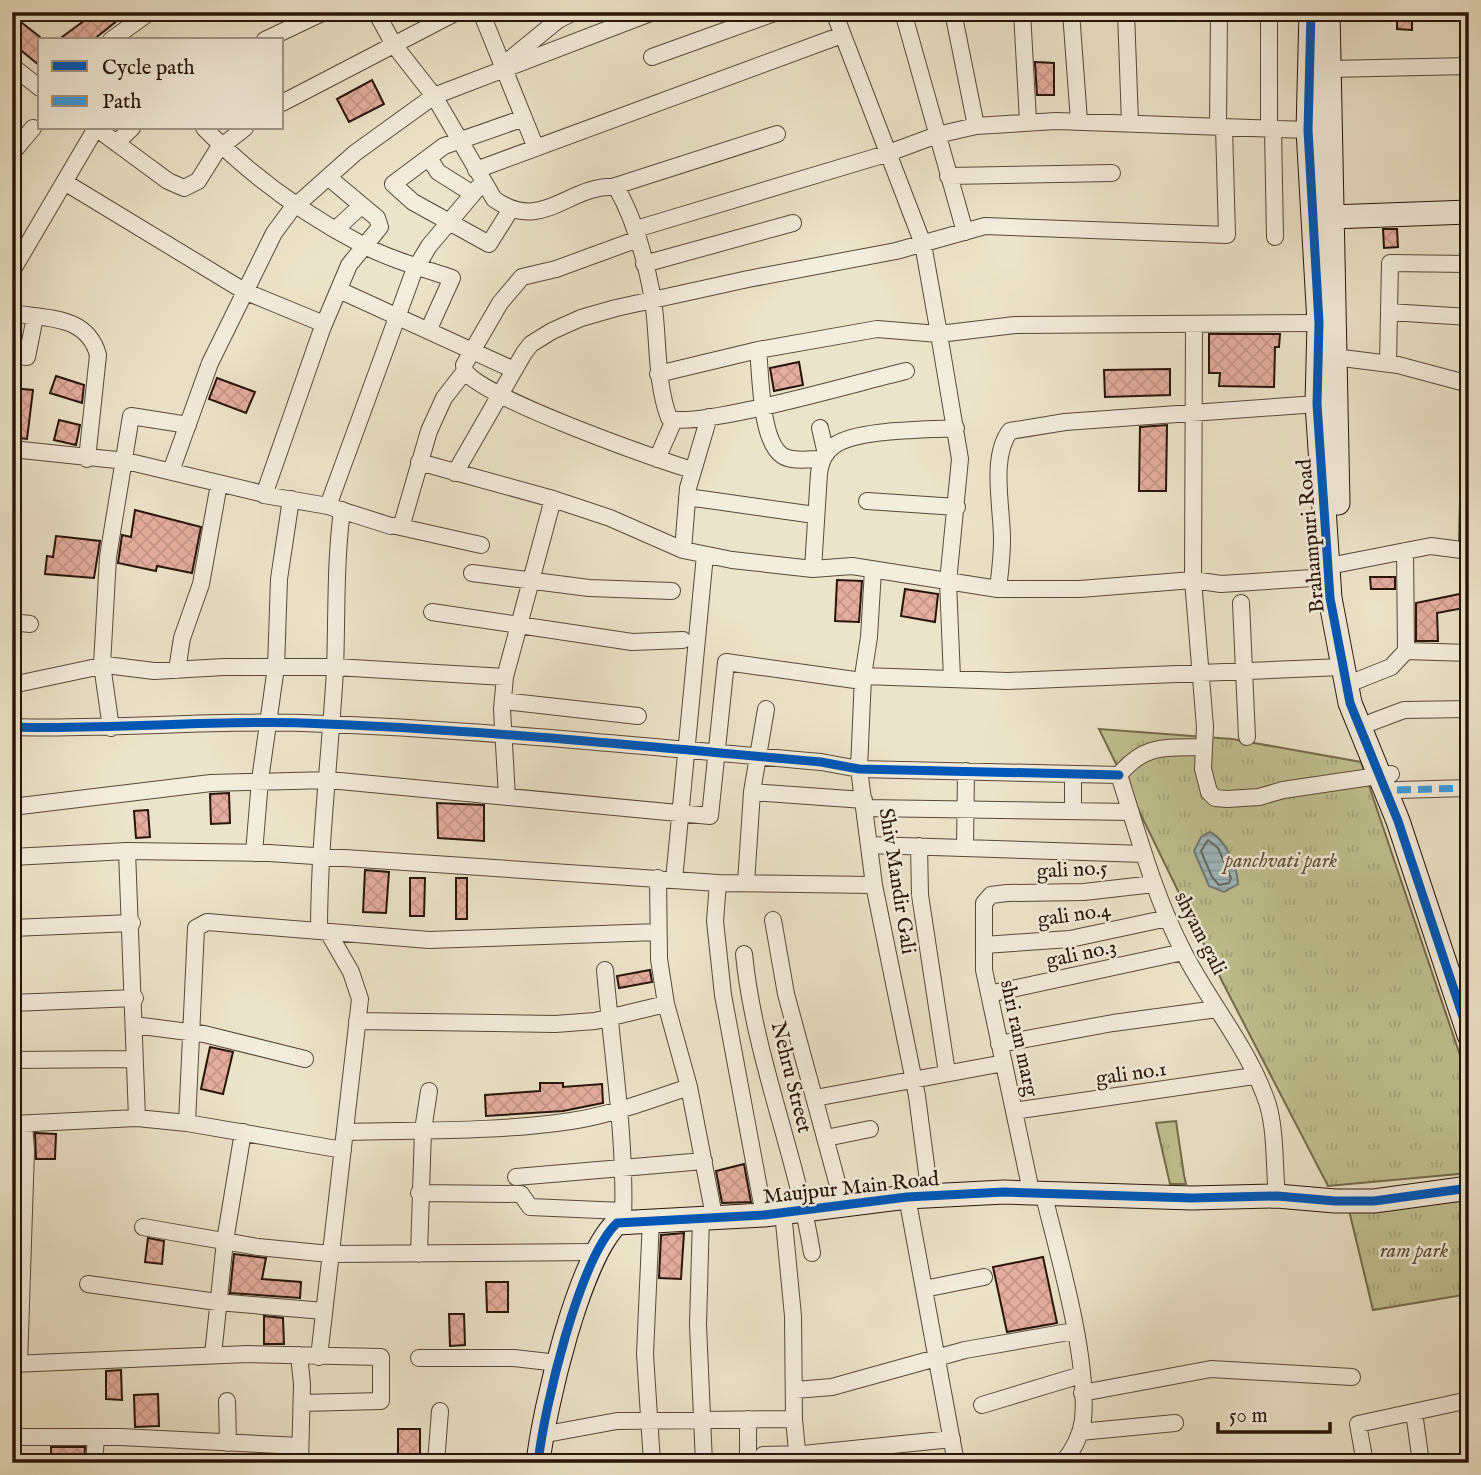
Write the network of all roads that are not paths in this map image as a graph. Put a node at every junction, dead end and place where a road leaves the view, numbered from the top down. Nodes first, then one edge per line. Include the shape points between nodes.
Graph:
1 (324, 12) edge
2 (376, 12) edge
3 (457, 12) edge
4 (481, 12) edge
5 (573, 12) edge
6 (653, 12) edge
7 (777, 12) edge
8 (834, 12) edge
9 (903, 12) edge
10 (953, 12) edge
11 (1022, 12) edge
12 (1071, 12) edge
13 (1126, 12) edge
14 (1219, 12) edge
15 (1269, 12) edge
16 (1311, 12) edge
17 (1328, 12) edge
18 (150, 13) edge
19 (432, 18) edge
20 (842, 35) junction
21 (118, 38) edge
22 (269, 38) edge
23 (394, 45) junction
24 (652, 57) dead end
25 (12, 66) edge
26 (1469, 66) edge
27 (503, 68) junction
28 (1329, 69) junction
29 (38, 86) edge
30 (434, 96) junction
31 (284, 102) edge
32 (524, 118) junction
33 (1028, 121) junction
34 (1079, 121) junction
35 (1130, 123) junction
36 (976, 126) junction
37 (1221, 127) junction
38 (33, 128) dead end
39 (1271, 129) junction
40 (95, 130) edge
41 (99, 130) edge
42 (130, 130) edge
43 (206, 130) edge
44 (242, 130) edge
45 (1308, 130) junction
46 (777, 134) dead end
47 (937, 135) junction
48 (458, 140) junction
49 (116, 143) junction
50 (222, 146) junction
51 (536, 148) junction
52 (12, 153) edge
53 (886, 154) junction
54 (429, 158) junction
55 (1112, 173) dead end
56 (948, 176) junction
57 (328, 177) junction
58 (477, 182) junction
59 (66, 183) junction
60 (611, 187) junction
61 (296, 205) junction
62 (361, 206) junction
63 (510, 209) junction
64 (1469, 212) edge
65 (1322, 216) junction
66 (447, 223) junction
67 (793, 223) dead end
68 (337, 229) junction
69 (965, 232) junction
70 (637, 234) junction
71 (1275, 237) dead end
72 (923, 244) junction
73 (362, 245) junction
74 (644, 264) junction
75 (1469, 264) edge
76 (417, 266) junction
77 (12, 271) edge
78 (339, 290) junction
79 (244, 291) junction
80 (653, 301) junction
81 (1389, 312) junction
82 (12, 313) edge
83 (35, 317) junction
84 (395, 317) junction
85 (1469, 317) edge
86 (1319, 323) junction
87 (324, 324) junction
88 (1194, 326) junction
89 (428, 331) junction
90 (939, 334) junction
91 (472, 349) junction
92 (758, 350) junction
93 (12, 355) edge
94 (1334, 357) junction
95 (1388, 363) junction
96 (514, 370) junction
97 (465, 371) junction
98 (906, 371) dead end
99 (658, 374) junction
100 (1469, 384) edge
101 (499, 395) junction
102 (1317, 404) junction
103 (764, 406) junction
104 (1195, 411) junction
105 (709, 417) junction
106 (674, 420) junction
107 (188, 425) junction
108 (820, 428) dead end
109 (956, 428) junction
110 (12, 449) edge
111 (1469, 451) edge
112 (824, 457) junction
113 (87, 459) junction
114 (657, 459) junction
115 (122, 461) junction
116 (419, 463) junction
117 (692, 470) junction
118 (171, 471) junction
119 (455, 473) junction
120 (219, 484) junction
121 (264, 494) junction
122 (687, 497) junction
123 (290, 499) junction
124 (553, 499) junction
125 (867, 501) dead end
126 (957, 507) junction
127 (335, 508) junction
128 (815, 515) junction
129 (396, 526) junction
130 (481, 545) dead end
131 (683, 550) junction
132 (1405, 551) junction
133 (1468, 551) edge
134 (705, 555) junction
135 (813, 569) junction
136 (873, 570) junction
137 (1334, 571) junction
138 (472, 573) dead end
139 (1193, 580) junction
140 (529, 581) junction
141 (948, 582) junction
142 (998, 589) junction
143 (672, 591) dead end
144 (1241, 603) dead end
145 (432, 612) dead end
146 (12, 622) edge
147 (30, 624) dead end
148 (517, 624) junction
149 (683, 640) dead end
150 (1406, 651) junction
151 (1469, 653) edge
152 (102, 665) junction
153 (276, 667) junction
154 (335, 667) junction
155 (177, 670) junction
156 (1244, 673) junction
157 (1349, 674) junction
158 (1201, 675) junction
159 (505, 677) junction
160 (952, 678) junction
161 (862, 679) junction
162 (12, 685) edge
163 (503, 701) junction
164 (766, 709) dead end
165 (1469, 709) edge
166 (638, 716) dead end
167 (1372, 722) junction
168 (330, 724) junction
169 (267, 725) junction
170 (12, 727) edge
171 (111, 728) junction
172 (503, 734) junction
173 (1247, 737) dead end
174 (1204, 747) junction
175 (685, 750) junction
176 (716, 753) junction
177 (758, 757) junction
178 (859, 769) junction
179 (965, 771) junction
180 (1073, 774) junction
181 (1119, 775) junction
182 (260, 780) junction
183 (329, 780) junction
184 (1390, 780) junction
185 (1469, 788) edge
186 (752, 792) junction
187 (507, 797) junction
188 (865, 804) junction
189 (12, 807) edge
190 (965, 810) junction
191 (1073, 811) junction
192 (1131, 812) junction
193 (680, 813) junction
194 (870, 845) junction
195 (919, 846) junction
196 (965, 847) junction
197 (127, 851) junction
198 (254, 853) junction
199 (1144, 854) junction
200 (12, 857) edge
201 (321, 858) junction
202 (1423, 876) junction
203 (666, 879) junction
204 (718, 883) junction
205 (746, 883) junction
206 (1154, 884) junction
207 (874, 885) junction
208 (991, 895) joint
209 (1168, 918) junction
210 (773, 920) dead end
211 (131, 923) junction
212 (12, 928) edge
213 (323, 932) junction
214 (657, 932) junction
215 (984, 945) junction
216 (1183, 952) junction
217 (744, 954) dead end
218 (605, 970) dead end
219 (989, 994) junction
220 (1469, 994) edge
221 (135, 998) junction
222 (12, 1003) edge
223 (666, 1004) junction
224 (1217, 1009) junction
225 (609, 1018) junction
226 (357, 1021) junction
227 (134, 1025) junction
228 (191, 1032) junction
229 (1469, 1035) edge
230 (999, 1044) junction
231 (133, 1059) junction
232 (305, 1059) dead end
233 (12, 1060) edge
234 (1004, 1063) junction
235 (947, 1073) junction
236 (1254, 1076) junction
237 (913, 1079) junction
238 (689, 1087) junction
239 (429, 1091) dead end
240 (815, 1098) junction
241 (620, 1110) junction
242 (1014, 1111) junction
243 (137, 1118) junction
244 (187, 1123) junction
245 (18, 1124) edge
246 (870, 1129) dead end
247 (423, 1130) junction
248 (243, 1132) junction
249 (346, 1132) junction
250 (826, 1138) junction
251 (343, 1150) junction
252 (704, 1161) junction
253 (624, 1169) junction
254 (516, 1177) dead end
255 (1469, 1188) edge
256 (1037, 1191) junction
257 (419, 1193) junction
258 (918, 1196) junction
259 (1277, 1196) junction
260 (843, 1205) junction
261 (784, 1212) junction
262 (623, 1216) junction
263 (707, 1216) junction
264 (651, 1219) junction
265 (143, 1227) dead end
266 (225, 1241) junction
267 (594, 1252) junction
268 (812, 1253) dead end
269 (330, 1254) junction
270 (419, 1254) junction
271 (984, 1277) dead end
272 (88, 1283) dead end
273 (924, 1289) junction
274 (217, 1302) junction
275 (324, 1311) junction
276 (1074, 1331) junction
277 (213, 1355) junction
278 (299, 1355) junction
279 (319, 1357) junction
280 (419, 1358) dead end
281 (937, 1359) junction
282 (558, 1363) junction
283 (16, 1365) edge
284 (1080, 1375) junction
285 (1352, 1377) dead end
286 (795, 1390) junction
287 (1082, 1393) junction
288 (1469, 1400) edge
289 (227, 1401) dead end
290 (302, 1404) junction
291 (982, 1405) dead end
292 (440, 1411) dead end
293 (1413, 1412) junction
294 (748, 1419) junction
295 (794, 1419) junction
296 (650, 1420) junction
297 (702, 1420) junction
298 (1175, 1423) dead end
299 (1080, 1432) junction
300 (541, 1435) junction
301 (12, 1437) edge
302 (96, 1437) junction
303 (952, 1439) junction
304 (228, 1443) junction
305 (300, 1455) edge
306 (804, 1459) edge
307 (94, 1463) edge
308 (436, 1463) edge
309 (538, 1463) edge
310 (652, 1463) edge
311 (704, 1463) edge
312 (956, 1463) edge
313 (1063, 1463) edge
314 (1365, 1463) edge
315 (1421, 1463) edge

1 - 22 street
2 - 23 street
3 - 19 street
4 - 27 street
5 - 27 street
6 - 27 street
7 - 24 street
8 - 20 street
9 - 47 street
10 - 36 street
11 - 33 street
12 - 34 street
13 - 35 street
14 - 37 street
15 - 39 street
16 - 45 street, Brahampuri Road
17 - 28 street, Brahampuri Road
18 - 21 street
19 - 23 street
20 - 51 street
20 - 53 street
23 - 30 street
23 - 31 street
25 - 29 street
26 - 28 street
27 - 30 street
27 - 32 street
28 - 65 street, Brahampuri Road
30 - 48 street
30 - 57 street
32 - 48 street
32 - 51 street
33 - 34 street
33 - 36 street
34 - 35 street
35 - 37 street
36 - 47 street
37 - 39 street
37 - 69 street via 1227,235 985,226
38 - 52 street
39 - 45 street
39 - 71 street
40 - 59 street
41 - 49 street
42 - 49 street
43 - 50 street
44 - 50 street
45 - 65 street, Brahampuri Road
46 - 60 street
47 - 53 street
47 - 56 street
48 - 54 street
48 - 58 street
49 - 50 street via 184,188 198,181
50 - 61 street via 254,176
51 - 58 street
53 - 70 street
53 - 72 street
54 - 58 street via 438,172
54 - 66 street via 393,184
55 - 56 street
56 - 69 street
57 - 61 street
57 - 62 street
58 - 63 street
58 - 66 street
59 - 77 street
59 - 79 street
60 - 63 street via 593,188 548,209 526,213
60 - 70 street via 616,187 626,205
61 - 68 street
61 - 79 street via 274,233
62 - 68 street
62 - 73 street via 380,223
63 - 66 street via 489,244
64 - 65 street
65 - 86 street, Brahampuri Road
65 - 94 street, Brahampuri Road
66 - 76 street
67 - 74 street
68 - 73 street
69 - 72 street
70 - 74 street
70 - 91 street via 556,269 523,277 500,303
72 - 80 street
72 - 90 street
73 - 76 street
73 - 78 street
74 - 80 street
75 - 81 street via 1391,263
76 - 84 street
76 - 89 street via 452,278
78 - 84 street
78 - 87 street
79 - 87 street
79 - 107 street
80 - 96 street via 581,318 552,331 531,344
80 - 99 street
81 - 85 street
81 - 95 street
82 - 83 street
83 - 93 street via 27,357
83 - 113 street via 76,325 95,342 98,355
84 - 89 street
84 - 127 street
86 - 88 street
86 - 102 street, Brahampuri Road
87 - 121 street
88 - 90 street via 1015,325
88 - 104 street
89 - 91 street
90 - 92 street via 877,329
90 - 109 street
91 - 96 street
91 - 97 street
92 - 99 street
92 - 103 street
94 - 95 street
94 - 137 street, Brahampuri Road
95 - 100 street
96 - 101 street
97 - 101 street
97 - 116 street via 443,398
98 - 103 street
99 - 106 street via 667,414
101 - 114 street
101 - 119 street
102 - 104 street
102 - 137 street, Brahampuri Road
103 - 105 street
103 - 112 street via 768,431 783,455
104 - 139 street
104 - 142 street via 1010,431 1004,439 1000,466
105 - 106 street
105 - 117 street
106 - 114 street
107 - 115 street via 131,416
107 - 118 street
108 - 112 street
109 - 112 street via 882,433 835,445
109 - 126 street via 960,459
110 - 113 street
111 - 133 street
112 - 128 street
113 - 115 street
114 - 117 street
115 - 118 street
115 - 152 street via 108,557
116 - 119 street
116 - 129 street via 404,523
117 - 122 street
118 - 120 street
119 - 124 street
120 - 121 street
120 - 155 street via 201,584
121 - 123 street
122 - 128 street
122 - 131 street
123 - 127 street
123 - 153 street via 279,579
124 - 131 street
124 - 140 street
125 - 126 street
126 - 141 street
127 - 129 street
127 - 154 street
128 - 135 street
129 - 130 street
131 - 134 street
132 - 133 street via 1432,546
132 - 137 street
132 - 150 street
134 - 135 street
134 - 175 street
135 - 136 street via 852,566
136 - 141 street
136 - 161 street, Shiv Mandir Gali
137 - 139 street via 1243,583
137 - 157 street, Brahampuri Road
138 - 140 street
139 - 142 street via 1080,589
139 - 158 street
140 - 143 street
140 - 148 street
141 - 142 street
141 - 160 street
144 - 156 street
145 - 148 street
146 - 147 street
148 - 149 street via 632,642
148 - 159 street
150 - 151 street
150 - 157 street via 1391,667
152 - 155 street
152 - 162 street
152 - 171 street
153 - 154 street
153 - 155 street
153 - 169 street
154 - 159 street
154 - 168 street
156 - 157 street
156 - 158 street
156 - 173 street
157 - 167 street, Brahampuri Road
157 - 184 street, Brahampuri Road via 1350,702
158 - 160 street via 1008,681
158 - 174 street
159 - 163 street
160 - 161 street
161 - 176 street via 726,662
161 - 178 street, Shiv Mandir Gali
163 - 166 street
163 - 172 street
164 - 177 street
165 - 167 street via 1404,710
167 - 184 street, Brahampuri Road
168 - 169 street
168 - 172 street
168 - 183 street
169 - 171 street
169 - 182 street
170 - 171 street
172 - 175 street
172 - 187 street
174 - 181 street via 1148,751 1133,758
174 - 184 street via 1205,783 1215,798 1259,797 1283,790
175 - 176 street
175 - 193 street
176 - 177 street
176 - 193 street via 710,816
177 - 178 street
177 - 186 street
178 - 179 street
178 - 188 street, Shiv Mandir Gali
179 - 180 street
179 - 190 street
180 - 181 street
180 - 191 street
181 - 192 street, shyam gali
182 - 183 street
182 - 189 street
182 - 198 street
183 - 187 street
183 - 201 street
184 - 185 street
184 - 202 street, Brahampuri Road
186 - 188 street
186 - 205 street
187 - 193 street
188 - 190 street
188 - 194 street, Shiv Mandir Gali
190 - 191 street
190 - 196 street
191 - 192 street
192 - 199 street, shyam gali
193 - 203 street
194 - 195 street
194 - 207 street, Shiv Mandir Gali
195 - 196 street
195 - 235 street via 920,895
196 - 199 street
197 - 198 street
197 - 200 street
197 - 211 street
198 - 201 street
199 - 206 street, shyam gali
201 - 203 street
201 - 213 street
202 - 220 street, Brahampuri Road
202 - 229 street, Brahampuri Road
203 - 204 street
203 - 214 street
204 - 205 street
204 - 261 street via 715,921 723,995
205 - 207 street
206 - 208 street, gali no.5
206 - 209 street, shyam gali
207 - 237 street, Shiv Mandir Gali
208 - 215 street, shri ram marg via 981,918
209 - 215 street, gali no.4 via 1070,939
209 - 216 street, shyam gali
210 - 240 street via 786,994
211 - 212 street
211 - 221 street
213 - 214 street via 429,940
213 - 226 street via 357,988
213 - 228 street via 199,925
214 - 223 street
215 - 219 street, shri ram marg
216 - 219 street, gali no.3
216 - 224 street, shyam gali
217 - 261 street, Nehru Street via 765,1060
218 - 225 street
219 - 230 street, shri ram marg
221 - 222 street
221 - 227 street
223 - 225 street
223 - 238 street
224 - 230 street
224 - 236 street, shyam gali via 1243,1048
225 - 226 street via 514,1026
225 - 241 street
226 - 249 street
227 - 228 street
227 - 231 street
228 - 232 street
228 - 244 street
230 - 234 street, shri ram marg
231 - 233 street
231 - 243 street
234 - 235 street
234 - 242 street, shri ram marg
235 - 237 street
236 - 242 street, gali no.1
236 - 259 street, shyam gali via 1269,1109
237 - 240 street
237 - 258 street, Shiv Mandir Gali
238 - 241 street
238 - 252 street
239 - 247 street
240 - 250 street
241 - 247 street via 559,1122
241 - 253 street
242 - 256 street, shri ram marg
243 - 244 street
243 - 245 street
244 - 248 street
245 - 283 street
246 - 250 street
247 - 249 street
247 - 257 street
248 - 251 street
248 - 266 street
249 - 251 street
250 - 260 street
251 - 269 street
252 - 253 street
252 - 263 street
253 - 254 street
253 - 262 street
255 - 259 street, Maujpur Main Road via 1374,1200
256 - 258 street, Maujpur Main Road
256 - 259 street, Maujpur Main Road via 1192,1198
256 - 276 street, shri ram marg
257 - 262 street via 522,1194 530,1207
257 - 270 street
258 - 260 street, Maujpur Main Road
258 - 273 street, Shiv Mandir Gali
260 - 261 street, Maujpur Main Road
261 - 263 street, Maujpur Main Road
261 - 268 street
261 - 286 street
262 - 264 street, Maujpur Main Road
262 - 267 street
263 - 264 street, Maujpur Main Road
263 - 297 street via 698,1325
264 - 296 street via 645,1354
265 - 266 street
266 - 269 street
266 - 274 street
267 - 270 street
267 - 282 street
269 - 270 street
269 - 275 street
271 - 273 street
272 - 274 street
273 - 281 street, Shiv Mandir Gali
274 - 275 street
274 - 277 street
275 - 279 street
276 - 281 street via 965,1349
276 - 284 street, shri ram marg
277 - 278 street
277 - 283 street
278 - 279 street
278 - 290 street
279 - 290 street via 381,1357 381,1401
280 - 282 street
281 - 286 street via 842,1385
281 - 303 street, Shiv Mandir Gali
282 - 300 street
284 - 287 street, shri ram marg
284 - 291 street
285 - 287 street via 1211,1368
286 - 295 street
287 - 299 street, shri ram marg
288 - 293 street
289 - 304 street
290 - 305 street
292 - 308 street
293 - 314 street via 1359,1424
293 - 315 street
294 - 295 street
294 - 297 street
294 - 306 street via 756,1458
295 - 306 street via 795,1448
296 - 297 street
296 - 300 street via 617,1420
296 - 310 street
297 - 311 street
298 - 299 street
299 - 313 street
300 - 309 street
301 - 302 street
302 - 304 street
302 - 307 street
303 - 306 street
303 - 312 street, Shiv Mandir Gali
304 - 305 street

